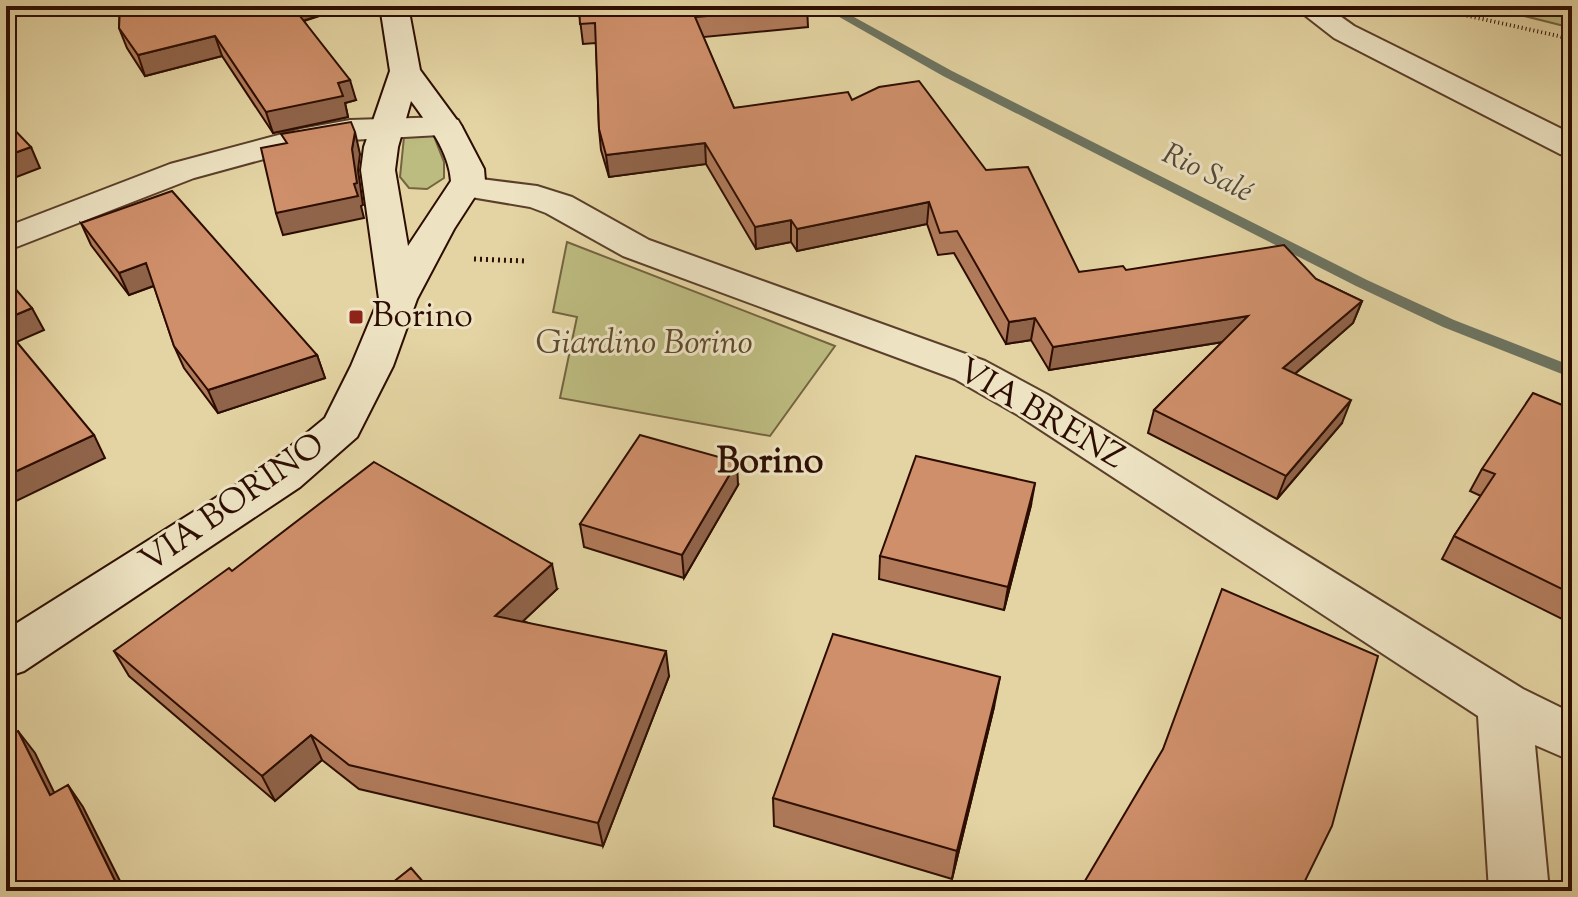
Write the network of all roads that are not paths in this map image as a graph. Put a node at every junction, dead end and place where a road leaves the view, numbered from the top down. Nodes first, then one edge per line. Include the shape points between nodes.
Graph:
1 (394, 6) edge
2 (1307, 6) edge
3 (405, 71) junction
4 (446, 127) junction
5 (386, 128) junction
6 (1572, 147) edge
7 (463, 191) junction
8 (381, 192) junction
9 (6, 240) edge
10 (398, 299) junction
11 (6, 656) edge
12 (1504, 705) junction
13 (1572, 738) edge
14 (1519, 891) edge

1 - 3 street
2 - 6 street via 1344,32
3 - 4 street
3 - 5 street
4 - 5 street
4 - 7 street via 467,169
5 - 8 street via 378,170
5 - 9 street via 313,136 182,171
7 - 8 street via 411,208
7 - 10 street, VIA BORINO
7 - 12 street, VIA BRENZ via 537,197 636,248 970,370
8 - 10 street
10 - 11 street, VIA BORINO via 353,407 321,447
12 - 13 street, VIA BRENZ
12 - 14 street

